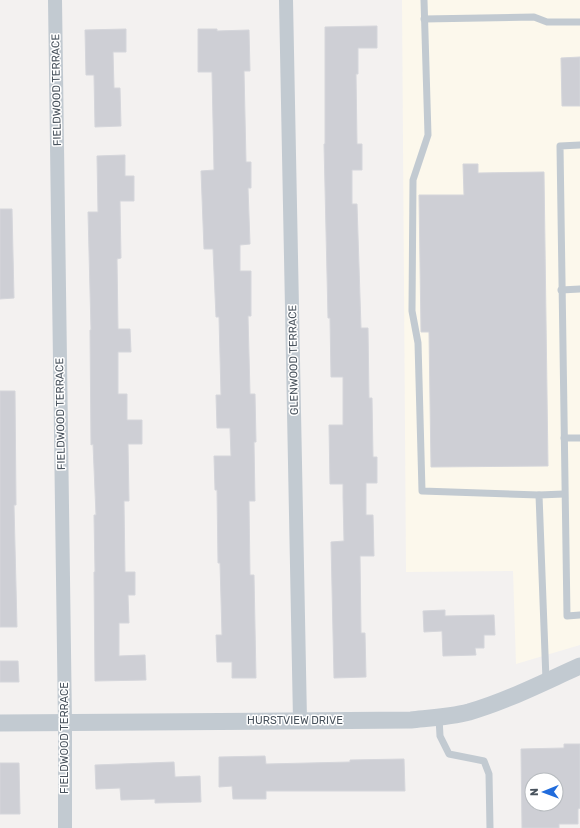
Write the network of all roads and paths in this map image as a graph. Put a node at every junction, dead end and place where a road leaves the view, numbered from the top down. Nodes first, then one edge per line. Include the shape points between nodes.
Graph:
1 (54, 0) edge
2 (286, 0) edge
3 (424, 0) edge
4 (424, 19) junction
5 (580, 22) edge
6 (580, 145) edge
7 (580, 289) edge
8 (562, 290) junction
9 (564, 438) junction
10 (580, 438) edge
11 (564, 494) junction
12 (539, 495) junction
13 (580, 615) edge
14 (580, 666) edge
15 (546, 680) junction
16 (439, 718) junction
17 (300, 720) junction
18 (0, 723) edge
19 (65, 723) junction
20 (64, 828) edge
21 (490, 828) edge

1 - 19 street, FIELDWOOD TERRACE
2 - 17 street, GLENWOOD TERRACE
3 - 4 lane
4 - 5 lane via 534,17 547,22
4 - 12 lane via 428,135 413,180 412,303 418,342 422,491
6 - 8 lane via 560,146
7 - 8 lane
8 - 9 lane
9 - 10 lane
9 - 11 lane
11 - 12 lane
11 - 13 lane via 567,616
12 - 15 lane
14 - 15 street, HURSTVIEW DRIVE
15 - 16 street, HURSTVIEW DRIVE via 468,712
16 - 17 street, HURSTVIEW DRIVE
16 - 21 lane via 440,736 449,754 484,761 489,774
17 - 19 street, HURSTVIEW DRIVE
18 - 19 street, HURSTVIEW DRIVE
19 - 20 street, FIELDWOOD TERRACE

